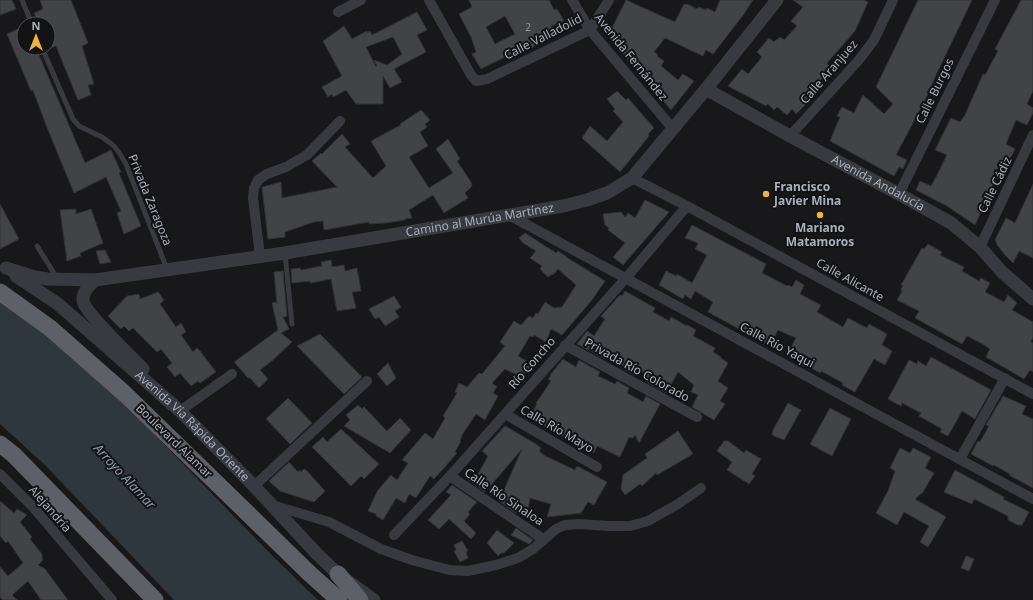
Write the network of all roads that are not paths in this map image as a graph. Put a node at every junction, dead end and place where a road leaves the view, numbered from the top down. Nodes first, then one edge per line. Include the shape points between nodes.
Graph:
1 (22, 0) edge
2 (361, 0) edge
3 (429, 0) edge
4 (572, 0) edge
5 (609, 0) edge
6 (777, 0) edge
7 (893, 0) edge
8 (995, 0) edge
9 (338, 12) dead end
10 (29, 16) edge
11 (590, 30) junction
12 (45, 56) edge
13 (706, 89) junction
14 (340, 121) dead end
15 (673, 129) junction
16 (1033, 135) edge
17 (790, 136) junction
18 (632, 178) junction
19 (900, 194) junction
20 (687, 206) junction
21 (509, 215) junction
22 (37, 246) dead end
23 (980, 247) junction
24 (285, 253) junction
25 (260, 256) junction
26 (3, 266) edge
27 (167, 270) junction
28 (626, 278) junction
29 (59, 280) junction
30 (96, 280) junction
31 (0, 292) edge
32 (1033, 299) edge
33 (292, 324) dead end
34 (565, 345) junction
35 (232, 374) dead end
36 (1004, 378) junction
37 (367, 381) dead end
38 (1033, 394) edge
39 (180, 411) junction
40 (504, 414) junction
41 (697, 418) dead end
42 (0, 444) edge
43 (960, 459) junction
44 (598, 467) dead end
45 (0, 474) edge
46 (450, 476) junction
47 (254, 486) junction
48 (701, 488) dead end
49 (1033, 499) edge
50 (270, 505) junction
51 (394, 535) dead end
52 (543, 539) junction
53 (338, 574) junction
54 (112, 600) edge
55 (154, 600) edge
56 (339, 600) edge
57 (360, 600) edge
58 (374, 600) edge

1 - 10 lane
2 - 9 street
3 - 11 street, Calle Valladolid via 476,81 487,79
4 - 11 street, Avenida Fernández
5 - 11 street, Calle Valladolid
6 - 13 street, Camino al Murúa Martínez
7 - 17 street, Calle Aranjuez via 874,40
8 - 19 street, Calle Burgos
11 - 15 street, Avenida Fernández
12 - 27 lane, Privada Zaragoza via 73,119 79,126 113,145 126,164
13 - 15 street, Camino al Murúa Martínez
13 - 17 street, Avenida Andalucía
14 - 25 street via 307,155 258,180 253,198
15 - 18 street, Camino al Murúa Martínez
16 - 23 street, Calle Cádiz
17 - 19 street, Avenida Andalucía
18 - 20 street, Calle Alicante
18 - 21 street, Camino al Murúa Martínez via 606,193 587,200
19 - 23 street, Avenida Andalucía via 951,223
20 - 28 street, Río Concho
20 - 36 street, Calle Alicante
21 - 24 street, Camino al Murúa Martínez
21 - 28 street, Calle Río Yaqui
22 - 29 lane
23 - 32 street, Avenida Andalucía via 1002,272
24 - 25 street, Camino al Murúa Martínez
24 - 33 lane
25 - 27 street, Camino al Murúa Martínez
26 - 29 street, Camino al Murúa Martínez via 35,277
26 - 39 street, Avenida Vía Rápida Oriente via 58,304
27 - 30 street, Camino al Murúa Martínez
28 - 34 street, Río Concho
28 - 43 street, Calle Río Yaqui
29 - 30 street, Camino al Murúa Martínez
30 - 39 street via 87,287 84,305
31 - 56 highway, Boulevard Alamar via 50,328 125,394
34 - 40 street, Río Concho
34 - 41 street, Privada Río Colorado
35 - 39 street
36 - 38 street, Calle Alicante
36 - 43 street
37 - 47 street
39 - 47 street, Avenida Vía Rápida Oriente
40 - 44 street, Calle Río Mayo
40 - 46 street, Río Concho
42 - 55 highway via 14,455
43 - 49 street, Calle Río Yaqui
45 - 54 street, Alejandría via 33,507
46 - 51 street, Río Concho
46 - 52 street, Calle Río Sinaloa
47 - 50 street, Avenida Vía Rápida Oriente
48 - 52 street via 648,521 630,526 565,525
50 - 52 street via 329,522 381,548 449,570 468,571 503,563 528,552
50 - 53 street, Avenida Vía Rápida Oriente
53 - 57 highway
53 - 58 street, Avenida Vía Rápida Oriente

